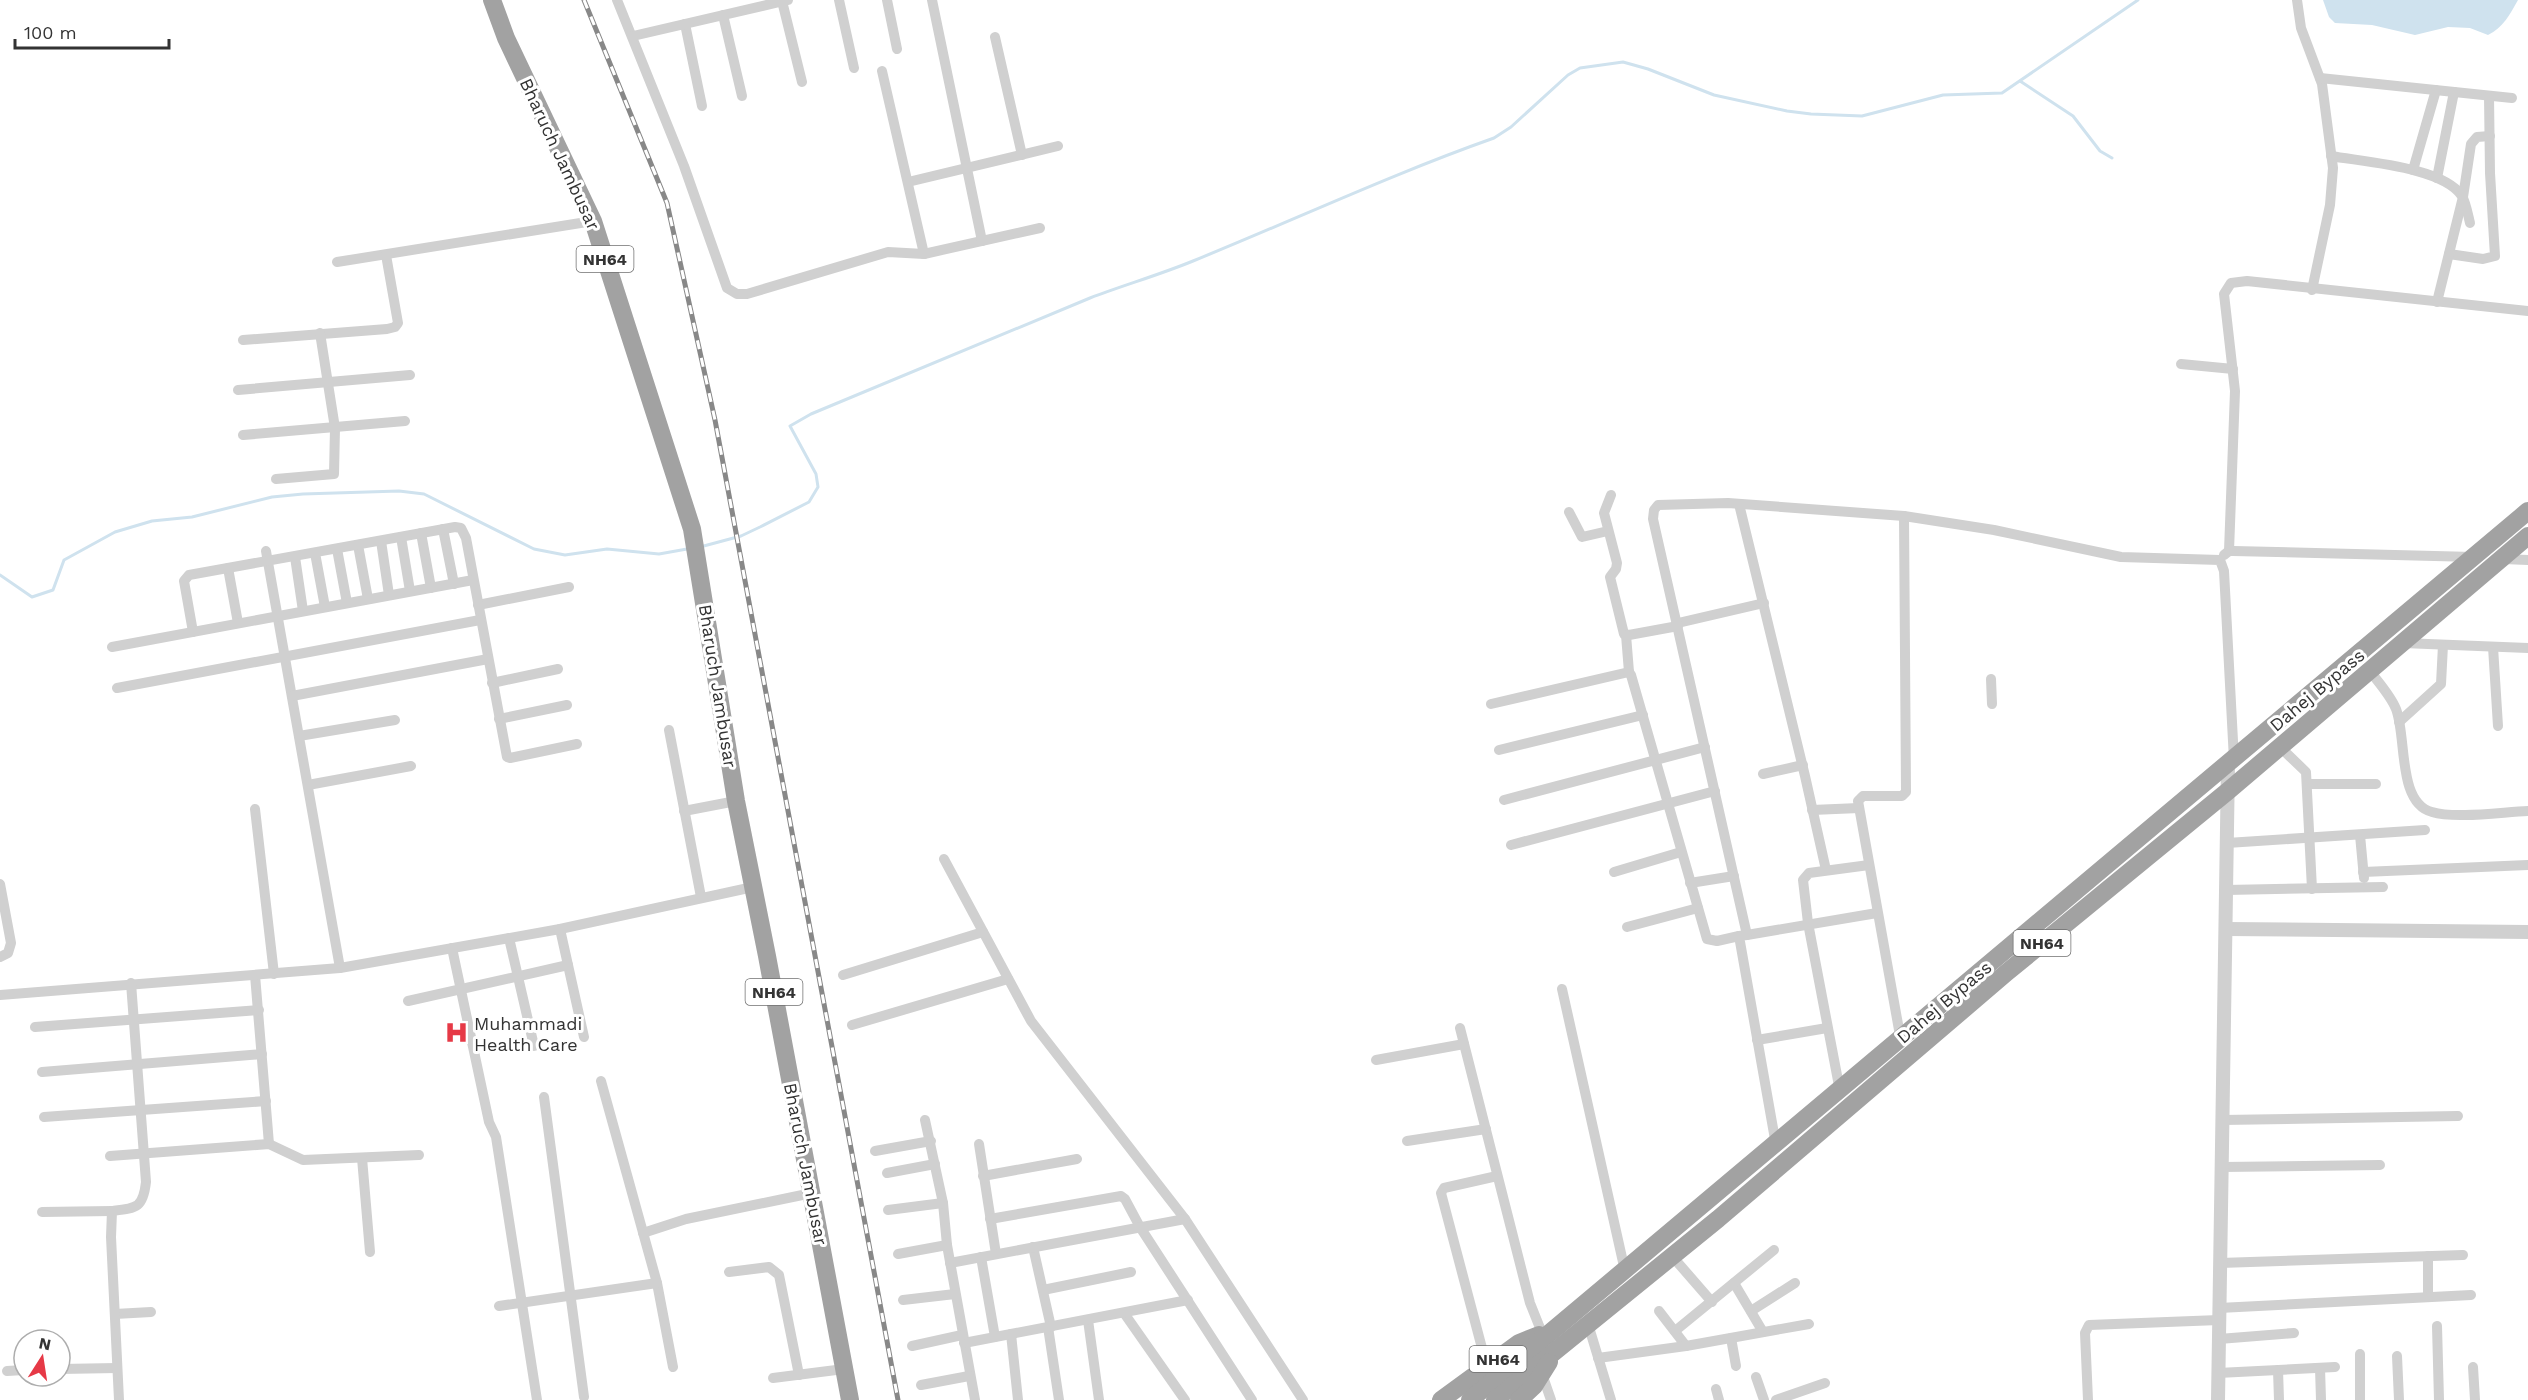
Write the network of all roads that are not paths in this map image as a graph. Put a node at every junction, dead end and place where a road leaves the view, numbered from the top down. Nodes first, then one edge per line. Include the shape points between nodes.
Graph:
1 (492, 0) edge
2 (617, 0) edge
3 (839, 0) edge
4 (887, 0) edge
5 (932, 0) edge
6 (2297, 0) edge
7 (785, 1) edge
8 (723, 15) junction
9 (685, 24) junction
10 (633, 36) junction
11 (995, 37) dead end
12 (897, 49) dead end
13 (854, 68) dead end
14 (882, 71) dead end
15 (2320, 78) junction
16 (802, 82) dead end
17 (2436, 90) junction
18 (2454, 92) junction
19 (742, 96) dead end
20 (2489, 96) junction
21 (2512, 98) dead end
22 (702, 106) dead end
23 (2490, 136) junction
24 (1058, 146) dead end
25 (1022, 155) junction
26 (2331, 156) junction
27 (966, 168) junction
28 (2413, 170) junction
29 (2437, 178) junction
30 (908, 182) junction
31 (2463, 197) junction
32 (593, 221) junction
33 (2470, 223) dead end
34 (1040, 228) dead end
35 (982, 241) junction
36 (924, 254) junction
37 (2449, 254) junction
38 (386, 255) junction
39 (337, 262) dead end
40 (2312, 290) junction
41 (2437, 302) junction
42 (2528, 311) edge
43 (320, 333) junction
44 (243, 340) dead end
45 (2181, 364) dead end
46 (2233, 369) junction
47 (410, 375) dead end
48 (328, 382) junction
49 (238, 390) dead end
50 (405, 421) dead end
51 (334, 428) junction
52 (243, 435) dead end
53 (276, 479) dead end
54 (1611, 495) dead end
55 (1739, 504) junction
56 (2528, 511) edge
57 (1569, 512) dead end
58 (1904, 516) junction
59 (443, 529) junction
60 (1608, 531) junction
61 (421, 533) junction
62 (2528, 536) edge
63 (401, 537) junction
64 (381, 541) junction
65 (358, 545) junction
66 (337, 549) junction
67 (2229, 551) junction
68 (315, 553) junction
69 (267, 556) junction
70 (295, 557) junction
71 (2474, 557) junction
72 (2503, 559) junction
73 (2220, 560) junction
74 (2528, 560) edge
75 (228, 568) junction
76 (473, 580) junction
77 (454, 584) junction
78 (568, 587) dead end
79 (431, 588) junction
80 (410, 591) junction
81 (389, 595) junction
82 (368, 599) junction
83 (347, 603) junction
84 (1764, 603) junction
85 (478, 605) junction
86 (325, 607) junction
87 (303, 611) junction
88 (278, 615) junction
89 (480, 620) junction
90 (238, 623) junction
91 (1678, 624) junction
92 (193, 632) junction
93 (1626, 636) junction
94 (2403, 643) junction
95 (2443, 645) junction
96 (112, 647) dead end
97 (2493, 647) junction
98 (2528, 648) edge
99 (285, 657) junction
100 (488, 659) junction
101 (558, 669) dead end
102 (2370, 671) junction
103 (1629, 672) junction
104 (1991, 679) dead end
105 (492, 683) junction
106 (117, 688) dead end
107 (292, 696) junction
108 (1491, 704) dead end
109 (1992, 704) dead end
110 (567, 705) dead end
111 (1642, 715) junction
112 (499, 719) junction
113 (395, 720) dead end
114 (2398, 722) junction
115 (2498, 726) dead end
116 (669, 730) dead end
117 (299, 736) junction
118 (577, 744) dead end
119 (1705, 747) junction
120 (2280, 747) junction
121 (1499, 750) dead end
122 (1656, 761) junction
123 (2231, 763) junction
124 (1803, 765) junction
125 (411, 766) dead end
126 (1763, 774) dead end
127 (2308, 784) junction
128 (2376, 784) dead end
129 (308, 785) junction
130 (1715, 791) junction
131 (2228, 791) junction
132 (1504, 800) dead end
133 (736, 801) junction
134 (1667, 804) junction
135 (1859, 808) junction
136 (255, 809) dead end
137 (1812, 810) junction
138 (684, 811) junction
139 (2528, 812) edge
140 (2425, 831) dead end
141 (2361, 836) junction
142 (2310, 839) junction
143 (2227, 843) junction
144 (1511, 845) dead end
145 (1681, 852) junction
146 (944, 859) dead end
147 (1869, 865) junction
148 (2528, 865) edge
149 (1826, 870) junction
150 (1614, 872) dead end
151 (2363, 872) junction
152 (1734, 876) junction
153 (1690, 883) junction
154 (0, 884) edge
155 (753, 887) junction
156 (2364, 887) junction
157 (2383, 887) dead end
158 (2312, 889) junction
159 (2226, 890) junction
160 (701, 897) junction
161 (1698, 908) junction
162 (1877, 913) junction
163 (1808, 923) junction
164 (1627, 927) dead end
165 (560, 929) junction
166 (2226, 929) junction
167 (983, 932) junction
168 (2528, 932) edge
169 (1743, 936) junction
170 (508, 938) junction
171 (452, 948) junction
172 (0, 957) edge
173 (568, 965) junction
174 (340, 968) junction
175 (274, 974) junction
176 (255, 975) junction
177 (843, 975) dead end
178 (518, 976) junction
179 (1008, 979) junction
180 (131, 983) junction
181 (461, 988) junction
182 (1562, 989) dead end
183 (0, 996) edge
184 (408, 1001) dead end
185 (259, 1010) junction
186 (134, 1018) junction
187 (852, 1025) dead end
188 (35, 1027) dead end
189 (1460, 1028) dead end
190 (1827, 1028) junction
191 (584, 1037) dead end
192 (1901, 1038) junction
193 (1757, 1040) junction
194 (1464, 1044) junction
195 (534, 1046) dead end
196 (262, 1054) junction
197 (1906, 1059) junction
198 (1376, 1060) dead end
199 (137, 1063) junction
200 (42, 1071) dead end
201 (601, 1081) dead end
202 (1840, 1091) junction
203 (544, 1097) dead end
204 (266, 1101) junction
205 (141, 1109) junction
206 (2458, 1116) dead end
207 (44, 1117) dead end
208 (925, 1120) dead end
209 (2223, 1120) junction
210 (1486, 1129) junction
211 (931, 1141) junction
212 (1407, 1141) dead end
213 (269, 1144) junction
214 (979, 1144) dead end
215 (1776, 1144) junction
216 (875, 1151) dead end
217 (144, 1153) junction
218 (419, 1155) dead end
219 (110, 1156) dead end
220 (362, 1158) junction
221 (1077, 1159) dead end
222 (935, 1164) junction
223 (2380, 1165) dead end
224 (2222, 1167) junction
225 (887, 1173) dead end
226 (983, 1176) junction
227 (1497, 1176) junction
228 (812, 1193) junction
229 (943, 1203) junction
230 (888, 1210) dead end
231 (112, 1211) junction
232 (42, 1212) dead end
233 (990, 1219) junction
234 (1185, 1219) junction
235 (1140, 1227) junction
236 (643, 1233) junction
237 (947, 1245) junction
238 (1033, 1247) junction
239 (1774, 1250) dead end
240 (370, 1251) dead end
241 (898, 1254) dead end
242 (996, 1254) junction
243 (2463, 1255) dead end
244 (1672, 1256) junction
245 (2428, 1256) junction
246 (981, 1257) junction
247 (950, 1263) junction
248 (2220, 1263) junction
249 (1625, 1271) junction
250 (729, 1272) dead end
251 (1131, 1272) dead end
252 (657, 1283) junction
253 (1734, 1283) junction
254 (1795, 1283) dead end
255 (1043, 1290) junction
256 (955, 1294) junction
257 (571, 1295) junction
258 (2471, 1295) dead end
259 (2428, 1297) junction
260 (903, 1300) dead end
261 (1188, 1300) junction
262 (522, 1302) junction
263 (1712, 1302) junction
264 (499, 1306) dead end
265 (1659, 1311) dead end
266 (1751, 1311) junction
267 (151, 1312) dead end
268 (1124, 1313) junction
269 (115, 1314) junction
270 (2219, 1314) junction
271 (1088, 1320) junction
272 (1809, 1323) dead end
273 (1573, 1326) junction
274 (2437, 1326) dead end
275 (1049, 1327) junction
276 (1675, 1331) junction
277 (1763, 1332) junction
278 (2294, 1333) dead end
279 (1011, 1334) junction
280 (995, 1337) junction
281 (1731, 1338) junction
282 (963, 1339) junction
283 (2219, 1339) junction
284 (1548, 1341) junction
285 (912, 1346) dead end
286 (1686, 1346) junction
287 (2360, 1354) dead end
288 (2397, 1356) dead end
289 (1598, 1358) junction
290 (1736, 1366) dead end
291 (673, 1367) dead end
292 (1487, 1367) junction
293 (2335, 1367) dead end
294 (2473, 1367) dead end
295 (117, 1368) junction
296 (2320, 1368) junction
297 (72, 1369) edge
298 (844, 1369) junction
299 (2278, 1370) junction
300 (7, 1371) dead end
301 (12, 1371) edge
302 (2218, 1373) junction
303 (1542, 1374) junction
304 (799, 1375) junction
305 (969, 1376) junction
306 (1756, 1377) dead end
307 (773, 1378) dead end
308 (1825, 1383) dead end
309 (921, 1385) dead end
310 (1716, 1389) dead end
311 (584, 1397) dead end
312 (119, 1400) edge
313 (537, 1400) edge
314 (850, 1400) edge
315 (975, 1400) edge
316 (1018, 1400) edge
317 (1059, 1400) edge
318 (1099, 1400) edge
319 (1185, 1400) edge
320 (1252, 1400) edge
321 (1303, 1400) edge
322 (1441, 1400) edge
323 (1470, 1400) edge
324 (1496, 1400) edge
325 (1519, 1400) edge
326 (1551, 1400) edge
327 (1611, 1400) edge
328 (1719, 1400) edge
329 (1764, 1400) edge
330 (1776, 1400) edge
331 (2088, 1400) edge
332 (2218, 1400) edge
333 (2279, 1400) edge
334 (2321, 1400) edge
335 (2360, 1400) edge
336 (2399, 1400) edge
337 (2439, 1400) edge
338 (2475, 1400) edge

1 - 32 highway, Bharuch Jambusar / NH64 via 506,38
2 - 10 street
3 - 13 street
4 - 12 street
5 - 27 street
6 - 15 street via 2301,28
7 - 8 street
7 - 16 street
8 - 9 street
8 - 19 street
9 - 10 street
9 - 22 street
10 - 36 street via 727,288 747,294 888,252
11 - 25 street
14 - 30 street
15 - 17 street
15 - 26 street
17 - 18 street
17 - 28 street
18 - 20 street
18 - 29 street
20 - 21 street
20 - 23 street
23 - 31 street via 2473,139
23 - 37 street via 2494,256 2483,260
24 - 25 street
25 - 27 street
26 - 28 street
26 - 40 street via 2330,205
27 - 30 street
27 - 35 street
28 - 29 street
29 - 31 street
30 - 36 street
31 - 33 street
31 - 37 street
32 - 38 street
32 - 133 highway, Bharuch Jambusar / NH64 via 692,529
34 - 35 street
35 - 36 street
37 - 41 street
38 - 39 street
38 - 43 street via 398,322 395,327
40 - 41 street
40 - 46 street via 2247,281 2227,287 2225,301
41 - 42 street
43 - 44 street
43 - 48 street
45 - 46 street
46 - 67 street
47 - 48 street
48 - 49 street
48 - 51 street
50 - 51 street
51 - 52 street
51 - 53 street via 334,474
54 - 60 street via 1604,513
55 - 58 street
55 - 84 street
55 - 91 street via 1664,504 1654,510
56 - 71 highway, Dahej Bypass / NH64
57 - 60 street via 1582,537
58 - 73 street via 2121,557
58 - 135 street via 1906,792 1902,796 1863,796 1858,801
59 - 61 street
59 - 76 street via 455,527 464,532
59 - 77 street
60 - 93 street via 1617,563 1610,577
61 - 63 street
61 - 79 street
62 - 72 highway, Dahej Bypass / NH64
63 - 64 street
63 - 80 street
64 - 65 street
64 - 81 street
65 - 66 street
65 - 82 street
66 - 68 street
66 - 83 street
67 - 71 street
67 - 73 street
68 - 70 street
68 - 86 street
69 - 70 street
69 - 75 street
69 - 88 street
70 - 87 street
71 - 123 highway, Dahej Bypass / NH64
72 - 74 street
72 - 94 highway, Dahej Bypass / NH64
73 - 123 street via 2224,570
75 - 90 street
75 - 92 street via 185,577
76 - 77 street
76 - 85 street
77 - 79 street
78 - 85 street
79 - 80 street
80 - 81 street
81 - 82 street
82 - 83 street
83 - 86 street
84 - 91 street
84 - 124 street
85 - 89 street
86 - 87 street
87 - 88 street
88 - 90 street
88 - 99 street
89 - 99 street
89 - 100 street
90 - 92 street
91 - 93 street
91 - 119 street
92 - 96 street
93 - 103 street
94 - 95 street
94 - 102 highway, Dahej Bypass / NH64
95 - 97 street
95 - 114 street via 2441,684
97 - 98 street
97 - 115 street
99 - 106 street
99 - 107 street
100 - 105 street
100 - 107 street
101 - 105 street
102 - 114 street via 2397,710
102 - 120 highway, Dahej Bypass / NH64
103 - 108 street
103 - 111 street
104 - 109 street
105 - 112 street
107 - 117 street
110 - 112 street
111 - 121 street
111 - 122 street
112 - 118 street via 505,753 510,758
113 - 117 street
114 - 139 street via 2410,794 2419,806 2446,814
116 - 138 street
117 - 129 street
119 - 122 street
119 - 130 street
120 - 127 street via 2307,772
120 - 131 highway, Dahej Bypass / NH64
122 - 132 street
122 - 134 street
123 - 131 street
123 - 192 highway, Dahej Bypass / NH64
124 - 126 street
124 - 137 street
125 - 129 street
127 - 128 street
127 - 142 street
129 - 174 street
130 - 134 street
130 - 152 street
131 - 143 street
131 - 197 highway, Dahej Bypass / NH64
133 - 138 street
133 - 155 highway, Bharuch Jambusar / NH64
134 - 144 street
134 - 145 street
135 - 137 street
135 - 147 street
136 - 175 street
137 - 149 street
138 - 160 street
140 - 141 street
141 - 142 street
141 - 151 street
142 - 143 street
142 - 158 street
143 - 159 street
145 - 150 street
145 - 153 street
146 - 167 street
147 - 149 street
147 - 162 street
148 - 151 street
149 - 163 street via 1809,873 1803,880
151 - 156 street
152 - 153 street
152 - 169 street
153 - 161 street
154 - 172 street via 11,943 8,954
155 - 160 street
155 - 228 highway, Bharuch Jambusar / NH64
156 - 157 street
156 - 158 street
158 - 159 street
159 - 166 street
160 - 165 street
161 - 164 street
161 - 169 street via 1707,939 1712,942
162 - 163 street
162 - 192 street
163 - 169 street
163 - 190 street
165 - 170 street
165 - 173 street
166 - 168 street
166 - 209 street
167 - 177 street
167 - 179 street
169 - 193 street
170 - 171 street
170 - 178 street
171 - 174 street
171 - 181 street
173 - 178 street
173 - 191 street
174 - 175 street
175 - 176 street
176 - 180 street
176 - 185 street
178 - 181 street
178 - 195 street
179 - 187 street
179 - 234 street via 1031,1021
180 - 183 street
180 - 186 street
181 - 184 street
181 - 262 street via 489,1122 496,1137
182 - 249 street
185 - 186 street
185 - 196 street
186 - 188 street
186 - 199 street
189 - 194 street
190 - 193 street
190 - 202 street
192 - 197 street
192 - 202 highway, Dahej Bypass / NH64
193 - 215 street
194 - 198 street
194 - 210 street
196 - 199 street
196 - 204 street
197 - 244 highway, Dahej Bypass / NH64
199 - 200 street
199 - 205 street
201 - 236 street
202 - 215 highway, Dahej Bypass / NH64
203 - 257 street
204 - 205 street
204 - 213 street
205 - 207 street
205 - 217 street
206 - 209 street
208 - 211 street
209 - 224 street
210 - 212 street
210 - 227 street
211 - 216 street
211 - 222 street
213 - 217 street
213 - 220 street via 303,1160
214 - 226 street
215 - 249 highway, Dahej Bypass / NH64
217 - 219 street
217 - 231 street via 146,1182 141,1203 134,1209
218 - 220 street
220 - 240 street
221 - 226 street
222 - 225 street
222 - 229 street
223 - 224 street
224 - 248 street
226 - 233 street
227 - 284 street via 1530,1303
227 - 292 street via 1444,1188 1441,1194
228 - 236 street via 686,1219
228 - 298 highway, Bharuch Jambusar / NH64
229 - 230 street
229 - 237 street
231 - 232 street
231 - 269 street
233 - 235 street via 1120,1196
233 - 242 street
234 - 235 street
234 - 321 street
235 - 238 street
235 - 261 street
236 - 252 street
237 - 241 street
237 - 247 street
238 - 242 street
238 - 255 street
239 - 253 street
242 - 246 street
243 - 245 street
244 - 263 street
244 - 273 highway, Dahej Bypass / NH64
245 - 248 street
245 - 259 street
246 - 247 street
246 - 280 street
247 - 256 street
248 - 270 street
249 - 273 highway, Dahej Bypass / NH64
250 - 304 street via 769,1267 779,1275
251 - 255 street
252 - 257 street
252 - 291 street
253 - 263 street
253 - 266 street
254 - 266 street
255 - 275 street
256 - 260 street
256 - 282 street
257 - 262 street
257 - 311 street
258 - 259 street
259 - 270 street
261 - 268 street
261 - 320 street
262 - 264 street
262 - 313 street
263 - 276 street
265 - 276 street
266 - 277 street
267 - 269 street
268 - 271 street
268 - 319 street
269 - 295 street
270 - 283 street
270 - 331 street via 2089,1325 2085,1333
271 - 275 street
271 - 318 street
272 - 277 street
273 - 284 highway, Dahej Bypass / NH64
273 - 289 street
274 - 337 street
275 - 279 street
275 - 317 street
276 - 286 street
277 - 281 street
278 - 283 street
279 - 280 street
279 - 316 street
280 - 282 street
281 - 286 street
281 - 290 street
282 - 285 street
282 - 305 street
283 - 302 street
284 - 292 highway, NH64 via 1519,1343
284 - 303 highway, NH64
284 - 323 highway, Dahej Bypass
284 - 324 highway, Dahej Bypass
286 - 289 street
287 - 335 street
288 - 336 street
289 - 327 street
292 - 322 highway, NH64
293 - 296 street
294 - 338 street
295 - 297 street
295 - 312 street
296 - 299 street
296 - 334 street
298 - 304 street
298 - 314 highway, Bharuch Jambusar / NH64
299 - 302 street
299 - 333 street
300 - 301 street
302 - 332 street
303 - 325 highway, NH64
303 - 326 street
304 - 307 street
305 - 309 street
305 - 315 street
306 - 329 street
308 - 330 street
310 - 328 street

